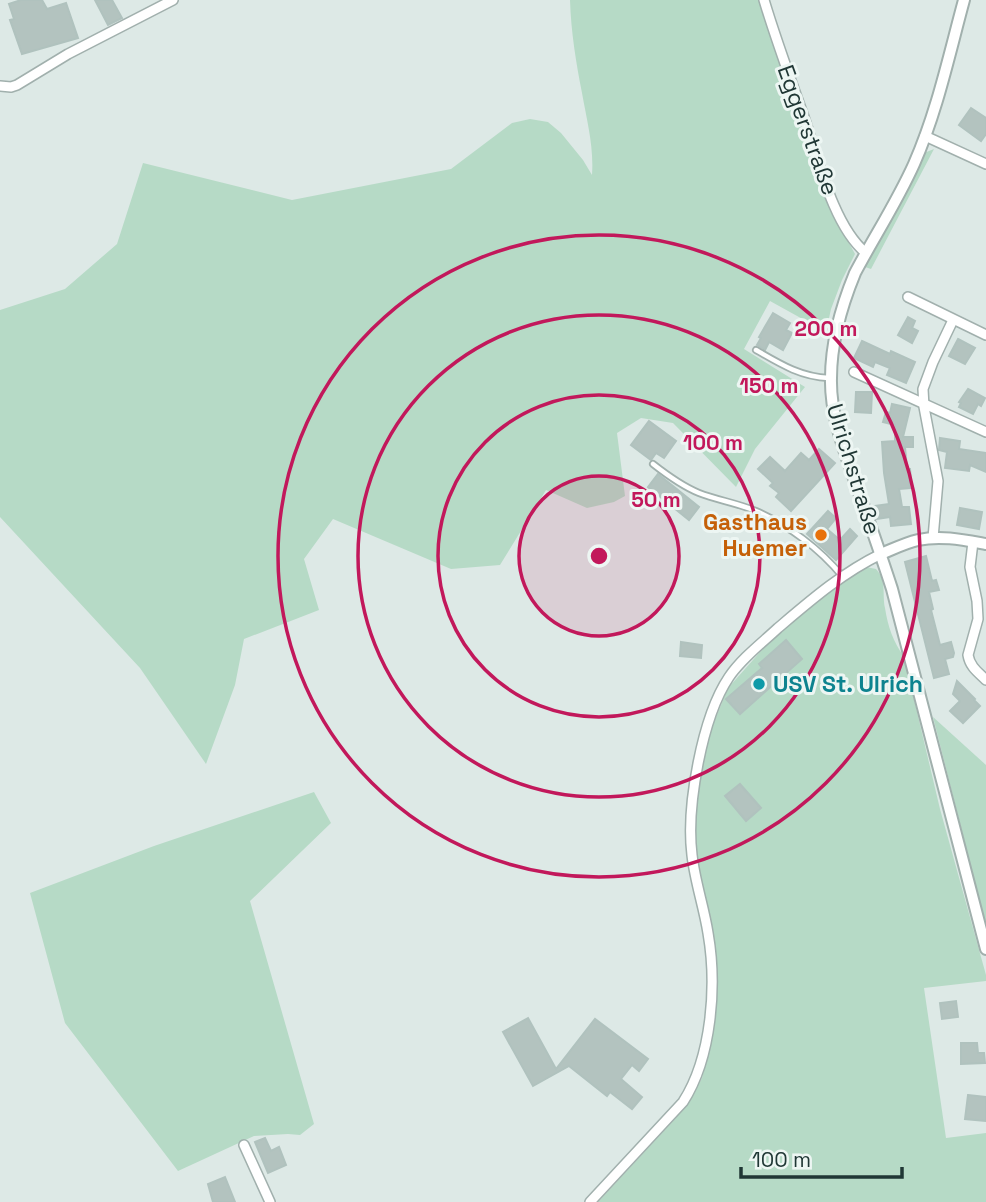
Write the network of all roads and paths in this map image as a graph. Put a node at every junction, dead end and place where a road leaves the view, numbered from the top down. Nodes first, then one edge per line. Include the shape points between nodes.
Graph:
1 (173, 0) edge
2 (764, 0) edge
3 (964, 0) edge
4 (0, 86) edge
5 (925, 136) junction
6 (986, 164) edge
7 (866, 253) junction
8 (908, 297) dead end
9 (953, 320) junction
10 (986, 335) edge
11 (756, 350) dead end
12 (854, 372) dead end
13 (831, 379) junction
14 (924, 403) junction
15 (986, 432) edge
16 (653, 464) dead end
17 (933, 538) junction
18 (973, 542) junction
19 (986, 544) edge
20 (881, 554) junction
21 (842, 576) junction
22 (986, 680) edge
23 (986, 949) edge
24 (244, 1145) dead end
25 (270, 1202) edge
26 (590, 1202) edge

1 - 4 street via 18,85
2 - 7 street, Eggerstraße via 832,200 854,242
3 - 5 street, Ulrichstraße
5 - 6 street
5 - 7 street, Ulrichstraße
7 - 13 street, Ulrichstraße via 841,310
8 - 9 street
9 - 10 street
9 - 14 street via 925,383
11 - 13 lane via 798,373
12 - 14 street
13 - 20 street, Ulrichstraße via 840,439
14 - 15 street
14 - 17 street via 938,481
16 - 21 lane via 688,489 769,517 796,534
17 - 18 street
17 - 20 street
18 - 19 street
18 - 22 street via 970,567 978,619 968,655 973,668
20 - 21 street
20 - 23 street, Ulrichstraße
21 - 26 street via 737,666 717,700 702,744 691,824 713,978 704,1054 683,1102
24 - 25 street

